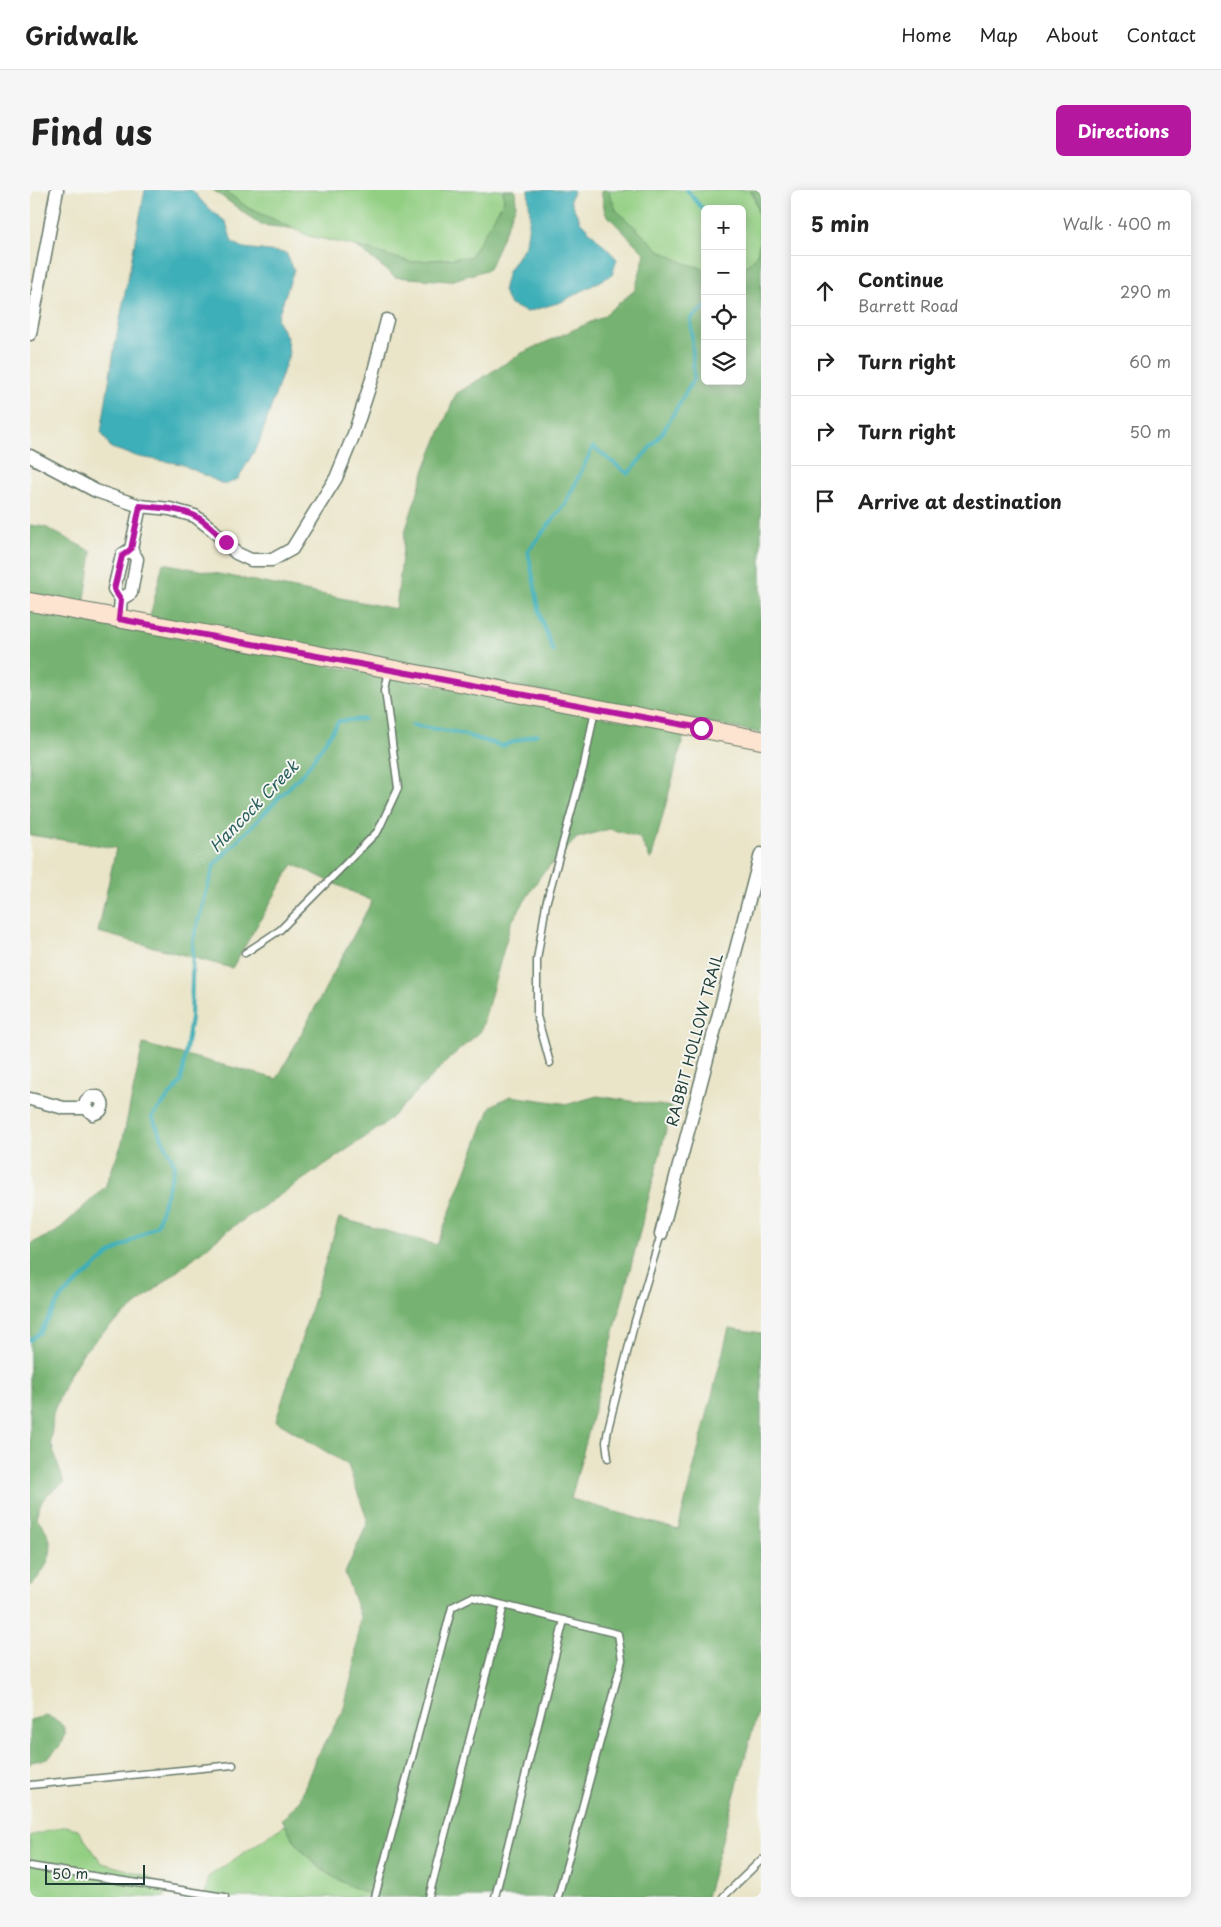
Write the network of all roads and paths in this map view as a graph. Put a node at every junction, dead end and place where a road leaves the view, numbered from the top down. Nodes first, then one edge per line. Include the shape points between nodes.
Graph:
1 (57, 190) edge
2 (387, 320) dead end
3 (30, 334) edge
4 (30, 456) edge
5 (140, 506) junction
6 (30, 602) edge
7 (119, 619) junction
8 (389, 669) junction
9 (595, 708) junction
10 (761, 740) edge
11 (761, 854) edge
12 (245, 953) dead end
13 (550, 1063) dead end
14 (30, 1100) edge
15 (86, 1108) dead end
16 (661, 1234) joint
17 (608, 1458) dead end
18 (504, 1605) junction
19 (564, 1620) junction
20 (233, 1765) dead end
21 (30, 1785) edge
22 (761, 1860) edge
23 (30, 1866) edge
24 (225, 1897) edge
25 (375, 1897) edge
26 (429, 1897) edge
27 (495, 1897) edge
28 (558, 1897) edge
29 (723, 1897) edge

1 - 3 street
2 - 5 street via 372,379 340,469 292,549 272,560 251,560 236,553 195,516
4 - 5 street via 96,491
5 - 7 street via 131,549 137,559 131,593 121,600
6 - 7 street
7 - 8 street
8 - 9 street
8 - 12 lane via 385,690 398,788 378,832 280,930
9 - 10 street
9 - 13 lane via 584,765 546,904 537,960 537,1016
11 - 16 street, RABBIT HOLLOW TRAIL
14 - 15 street via 64,1108
16 - 17 lane via 635,1320 608,1429
18 - 19 lane
18 - 25 lane via 472,1597 452,1607
18 - 26 lane
19 - 27 lane
19 - 28 lane via 618,1634 622,1660
20 - 21 lane
22 - 29 lane
23 - 24 lane

